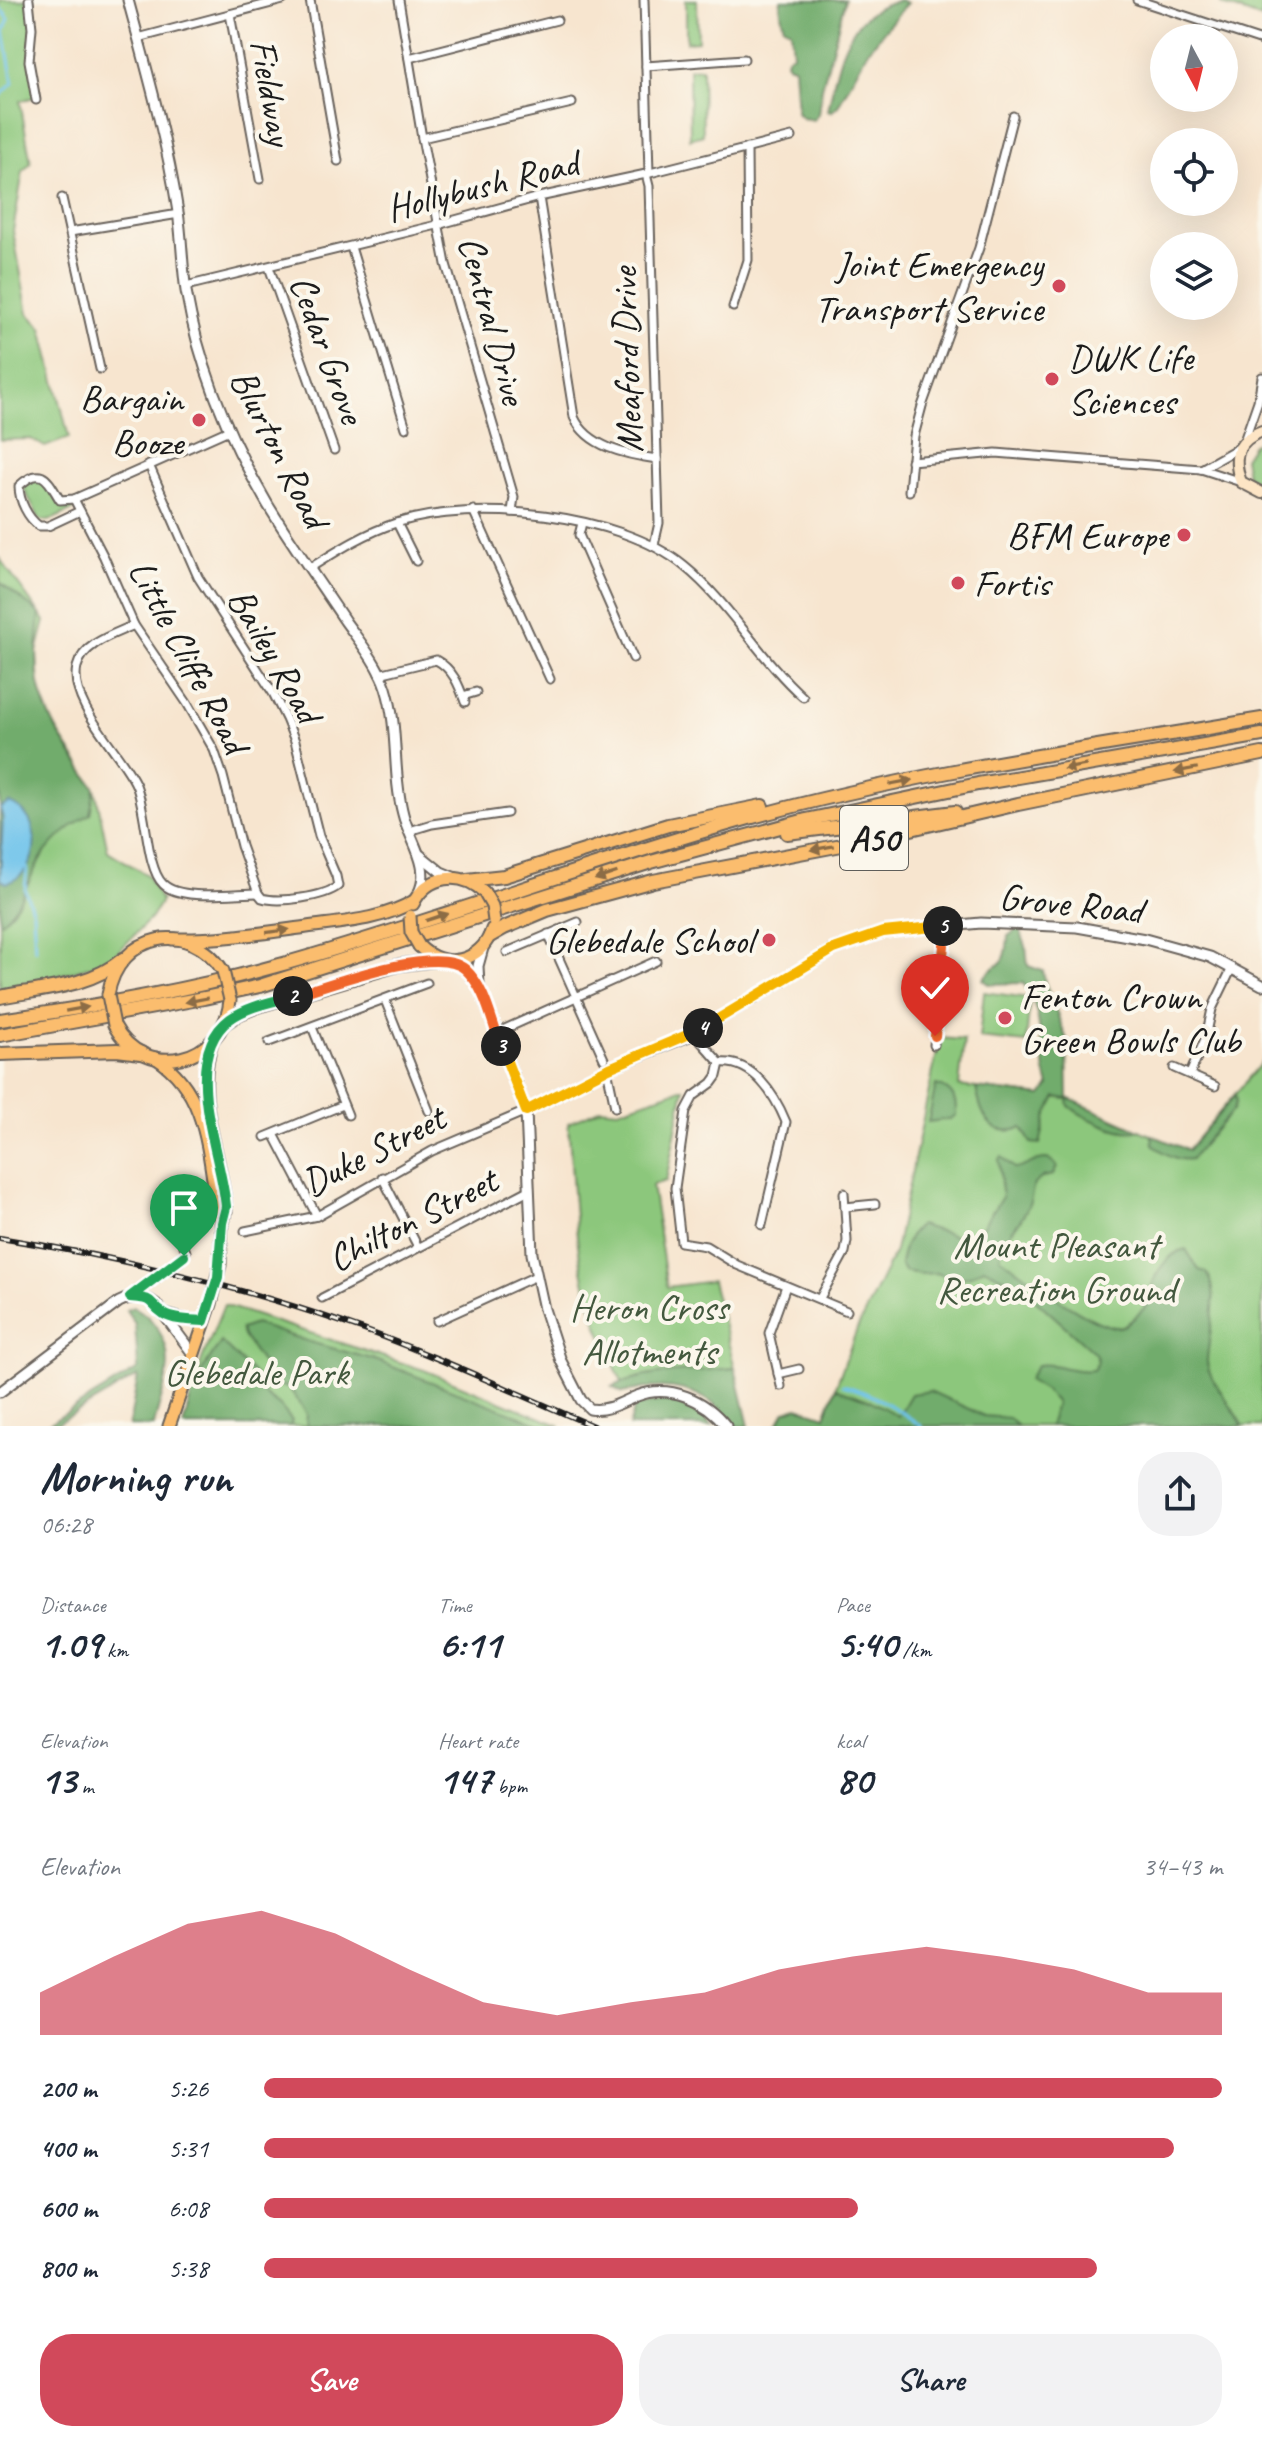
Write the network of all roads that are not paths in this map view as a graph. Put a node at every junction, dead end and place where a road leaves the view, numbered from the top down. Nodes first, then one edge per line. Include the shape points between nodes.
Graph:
1 (29, 0) edge
2 (128, 0) edge
3 (283, 0) edge
4 (310, 0) edge
5 (399, 0) edge
6 (644, 0) edge
7 (1137, 0) edge
8 (230, 14) junction
9 (557, 20) dead end
10 (138, 38) junction
11 (1262, 41) edge
12 (409, 58) junction
13 (744, 59) dead end
14 (646, 66) junction
15 (24, 98) dead end
16 (572, 103) dead end
17 (1013, 116) dead end
18 (792, 137) dead end
19 (422, 138) junction
20 (747, 148) junction
21 (338, 161) dead end
22 (647, 173) junction
23 (260, 179) dead end
24 (539, 197) junction
25 (62, 198) dead end
26 (179, 214) junction
27 (437, 225) junction
28 (70, 232) junction
29 (351, 247) junction
30 (269, 267) junction
31 (186, 286) junction
32 (733, 307) dead end
33 (100, 369) dead end
34 (1262, 377) edge
35 (1258, 401) junction
36 (1262, 410) edge
37 (406, 428) dead end
38 (229, 430) junction
39 (1262, 431) edge
40 (1241, 444) junction
41 (334, 450) dead end
42 (657, 459) junction
43 (911, 461) junction
44 (149, 465) junction
45 (1201, 469) junction
46 (1241, 482) junction
47 (909, 491) dead end
48 (1261, 494) edge
49 (74, 499) junction
50 (473, 510) junction
51 (80, 511) junction
52 (512, 512) junction
53 (397, 523) junction
54 (582, 523) junction
55 (654, 545) junction
56 (416, 561) dead end
57 (310, 568) junction
58 (134, 625) junction
59 (633, 658) dead end
60 (379, 674) junction
61 (550, 679) dead end
62 (476, 692) dead end
63 (803, 697) dead end
64 (1262, 719) edge
65 (1262, 735) edge
66 (1262, 754) edge
67 (825, 798) junction
68 (1018, 804) junction
69 (507, 813) dead end
70 (409, 831) junction
71 (420, 855) junction
72 (651, 862) junction
73 (461, 879) junction
74 (258, 893) junction
75 (416, 897) junction
76 (578, 922) dead end
77 (946, 925) junction
78 (548, 934) junction
79 (172, 939) junction
80 (487, 942) junction
81 (507, 952) dead end
82 (123, 959) junction
83 (439, 960) junction
84 (453, 961) junction
85 (656, 961) dead end
86 (1232, 968) junction
87 (427, 983) dead end
88 (479, 985) junction
89 (1262, 985) edge
90 (0, 997) edge
91 (575, 997) junction
92 (385, 1000) junction
93 (0, 1020) edge
94 (224, 1024) junction
95 (312, 1027) junction
96 (496, 1033) junction
97 (694, 1034) junction
98 (0, 1035) edge
99 (212, 1042) junction
100 (269, 1042) dead end
101 (934, 1045) dead end
102 (141, 1053) junction
103 (0, 1054) edge
104 (156, 1058) junction
105 (720, 1063) junction
106 (606, 1064) junction
107 (1174, 1068) dead end
108 (1190, 1074) junction
109 (1215, 1086) dead end
110 (343, 1105) junction
111 (615, 1107) dead end
112 (429, 1111) dead end
113 (526, 1111) junction
114 (348, 1115) dead end
115 (274, 1134) junction
116 (265, 1137) dead end
117 (382, 1177) junction
118 (529, 1190) junction
119 (844, 1193) dead end
120 (875, 1204) dead end
121 (845, 1207) junction
122 (317, 1216) junction
123 (222, 1223) junction
124 (762, 1225) dead end
125 (245, 1231) dead end
126 (181, 1237) dead end
127 (681, 1242) junction
128 (669, 1244) dead end
129 (418, 1247) junction
130 (536, 1276) junction
131 (786, 1286) junction
132 (130, 1297) junction
133 (322, 1298) dead end
134 (820, 1298) junction
135 (847, 1311) dead end
136 (165, 1314) junction
137 (204, 1321) junction
138 (437, 1321) dead end
139 (193, 1354) junction
140 (799, 1369) dead end
141 (778, 1374) junction
142 (781, 1386) dead end
143 (0, 1392) edge
144 (169, 1426) edge
145 (726, 1426) edge

1 - 15 street via 35,97
2 - 10 street, Blurton Road
3 - 8 street
4 - 21 street
5 - 12 street, Central Drive
6 - 14 street, Meaford Drive
7 - 11 street
8 - 10 street
8 - 23 street, Fieldway
9 - 12 street
10 - 26 street, Blurton Road
12 - 19 street, Central Drive
13 - 14 street
14 - 22 street, Meaford Drive
16 - 19 street
17 - 43 street via 979,248 922,406
18 - 20 street, Hollybush Road
19 - 27 street, Central Drive
20 - 22 street, Hollybush Road
20 - 32 street via 748,260
22 - 24 street, Hollybush Road
22 - 42 street, Meaford Drive
24 - 27 street, Hollybush Road
24 - 42 street via 574,417 588,437
25 - 28 street
26 - 28 street
26 - 31 street, Blurton Road
27 - 29 street, Hollybush Road
27 - 52 street, Central Drive via 514,497
28 - 33 street
29 - 30 street, Hollybush Road
29 - 37 street
30 - 31 street, Hollybush Road
30 - 41 street, Cedar Grove
31 - 38 street, Blurton Road
34 - 35 street
35 - 36 street
35 - 40 street
38 - 44 street
38 - 57 street, Blurton Road
39 - 40 main road
40 - 45 street
40 - 46 main road
42 - 55 street, Meaford Drive via 659,523
43 - 45 street via 996,453
43 - 47 street
44 - 49 street
44 - 74 street, Bailey Road via 198,577 273,693 295,741 319,836 338,886 324,893 270,900
45 - 46 street
46 - 48 main road
49 - 51 street, Little Cliffe Road
49 - 51 street via 60,500 43,477 19,486 21,500 39,526
50 - 52 street
50 - 53 street
50 - 61 street
51 - 58 street, Little Cliffe Road
52 - 54 street
53 - 56 street
53 - 57 street
54 - 55 street
54 - 59 street via 579,535
55 - 63 street via 703,583
57 - 60 street, Blurton Road
58 - 74 street, Little Cliffe Road via 214,750
58 - 74 street via 87,651 76,680 85,704 135,783 152,868 161,883 179,893
60 - 62 street via 436,660 448,669 464,699
60 - 70 street, Blurton Road via 388,696 398,789
67 -> 64 highway, A50
65 -> 72 highway, A50 via 900,800
66 -> 68 highway, A50
67 - 73 highway, A50 via 668,825 504,876
93 -> 67 highway, A50 via 127,1000 271,968 697,833
68 - 72 highway, A50 via 810,829
68 -> 80 highway, A50 via 653,881 547,910 504,928
69 - 70 street
70 - 71 street, Blurton Road
71 - 73 street via 441,872
71 - 75 street, Blurton Road via 423,878
72 -> 98 highway, A50 via 260,986
73 - 75 main road, A50 via 433,882
73 - 80 main road, bridge via 484,892 492,906 494,921
79 -> 75 main road, A50 via 217,939 351,921 395,910
75 - 83 main road, bridge via 411,932 419,946
76 - 78 street
77 - 86 street, Grove Road via 1077,927 1177,947
77 - 97 street, Grove Road via 883,932 834,949
77 - 101 street
78 - 81 street
78 - 91 street
79 - 82 main road, A50 via 149,942
79 - 94 main road, A50, bridge via 202,948 223,971 230,1000
80 - 84 main road, A50 via 472,956
80 - 88 street via 478,966
82 - 90 highway via 83,980
82 - 102 main road, A50, bridge via 108,995 114,1025
83 - 84 main road, A50
83 - 94 main road, A50 via 386,969 246,1010
84 - 88 street
85 - 91 street
86 - 89 street, Grove Road
86 - 108 street
87 - 92 street
88 - 96 street
91 - 96 street
91 - 106 street
92 - 95 street
92 - 112 street
94 - 99 main road, A50
95 - 100 street
95 - 110 street
96 - 113 street
97 - 105 street
97 - 106 street, Grove Road
99 - 104 main road, A50 via 187,1057
99 - 123 main road, A50 via 204,1088 225,1200
102 - 103 highway
102 - 104 main road, A50
104 - 123 main road, A50 via 179,1076 192,1097
105 - 124 street via 761,1079 786,1122
105 - 127 street via 717,1076 686,1111 675,1188
106 - 111 street
106 - 113 street, Grove Road
107 - 108 street
108 - 109 street
110 - 114 street
110 - 115 street
113 - 117 street, Duke Street
113 - 118 street
115 - 116 street
115 - 122 street
117 - 122 street, Duke Street
117 - 129 street
118 - 129 street, Chilton Street
118 - 130 street
119 - 121 street
120 - 121 street
121 - 134 street via 845,1252
122 - 125 street, Duke Street
123 - 137 main road, A50 via 218,1277
126 - 132 street via 186,1252 180,1261
127 - 128 street
127 - 131 street via 706,1246
129 - 133 street, Chilton Street
130 - 138 street
130 - 145 street via 551,1337 590,1409 663,1391 698,1402
131 - 134 street
131 - 141 street via 769,1333
132 - 136 street via 150,1299
132 - 143 street
134 - 135 street
136 - 137 street
136 - 139 street
137 - 139 main road, A50
139 - 144 main road, A50
140 - 141 street
141 - 142 street

